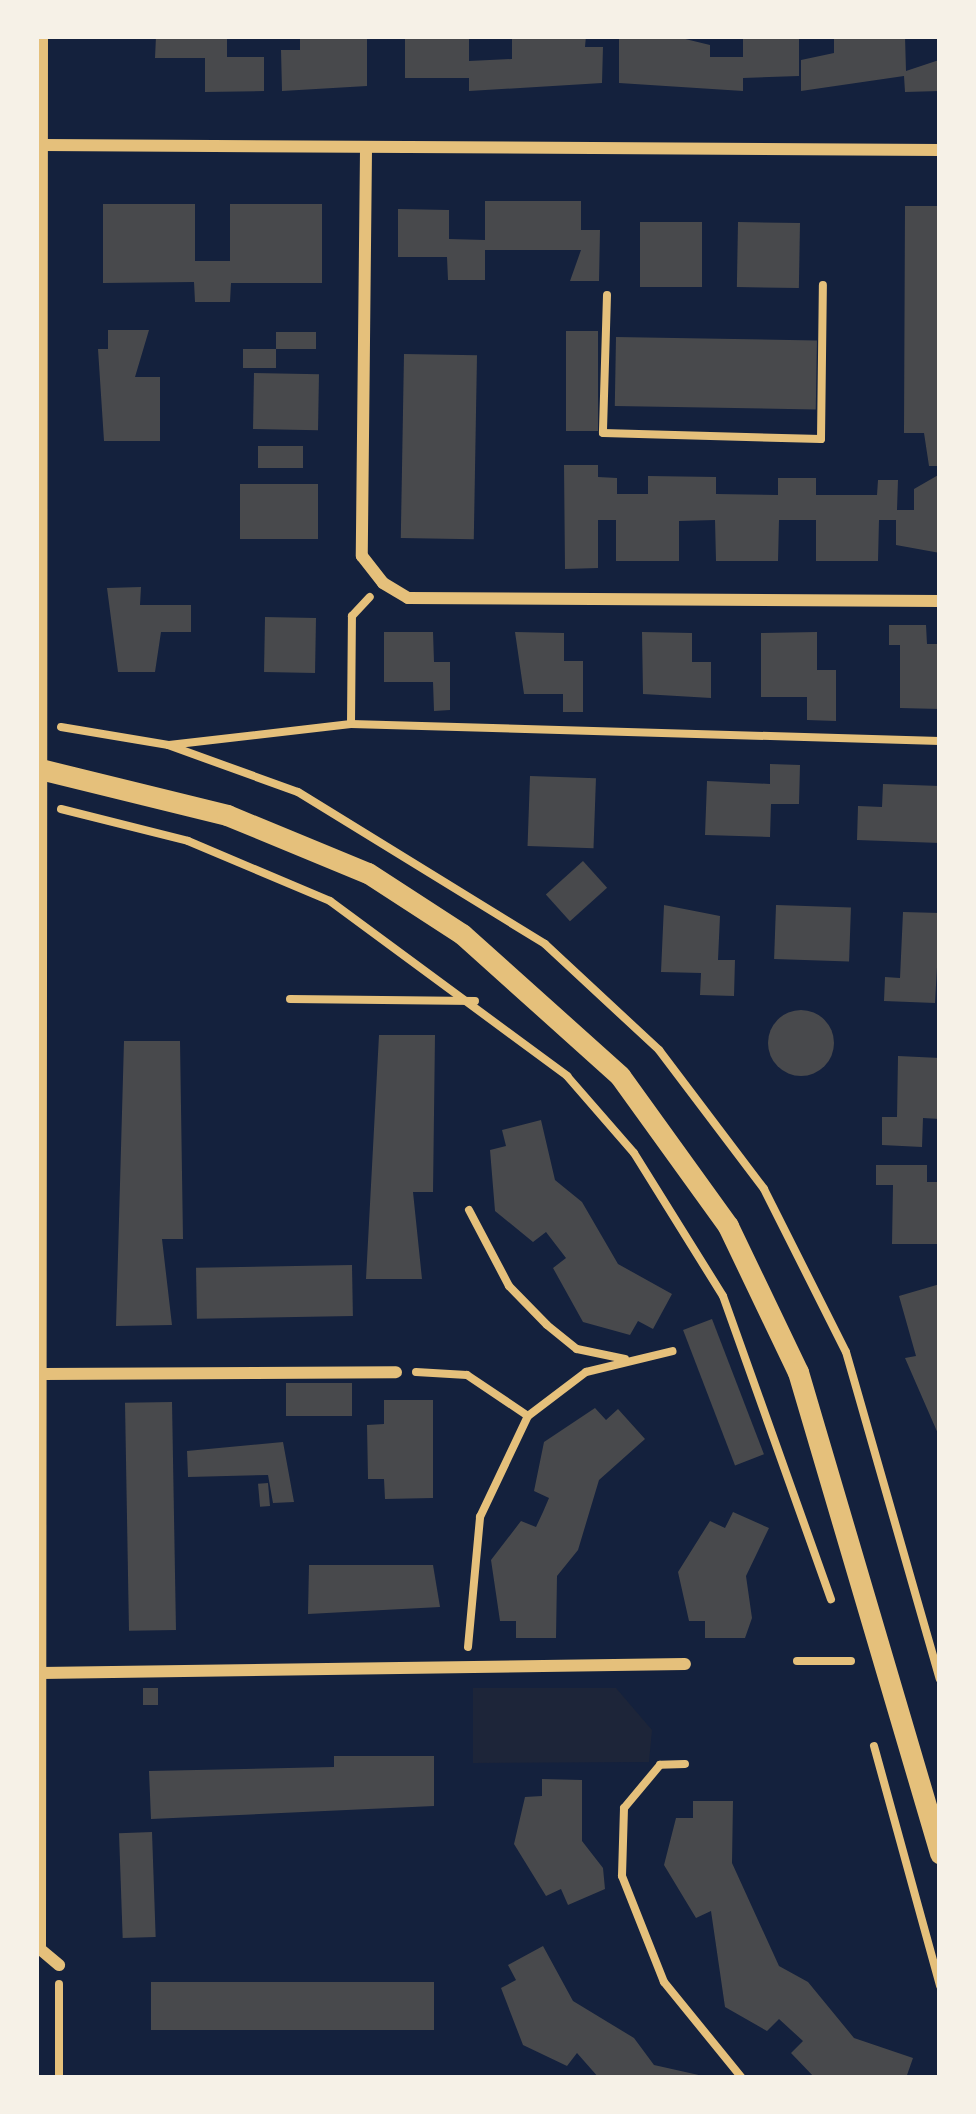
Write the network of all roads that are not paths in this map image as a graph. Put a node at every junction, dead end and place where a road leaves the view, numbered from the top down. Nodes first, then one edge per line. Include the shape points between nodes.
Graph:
1 (42, 36) edge
2 (43, 145) junction
3 (366, 150) junction
4 (940, 150) edge
5 (940, 601) edge
6 (42, 769) edge
7 (396, 1372) road end
8 (42, 1374) junction
9 (685, 1664) dead end
10 (41, 1673) junction
11 (940, 1853) edge
12 (59, 1965) road end

1 - 2 street
2 - 3 street
2 - 6 street
3 - 4 street
3 - 5 street via 362,556 383,583 408,598
6 - 8 street via 49,806
6 - 11 street via 226,814 368,873 479,947 620,1076 728,1226 798,1372
7 - 8 street
8 - 10 street
9 - 10 street
10 - 12 street via 40,1949

